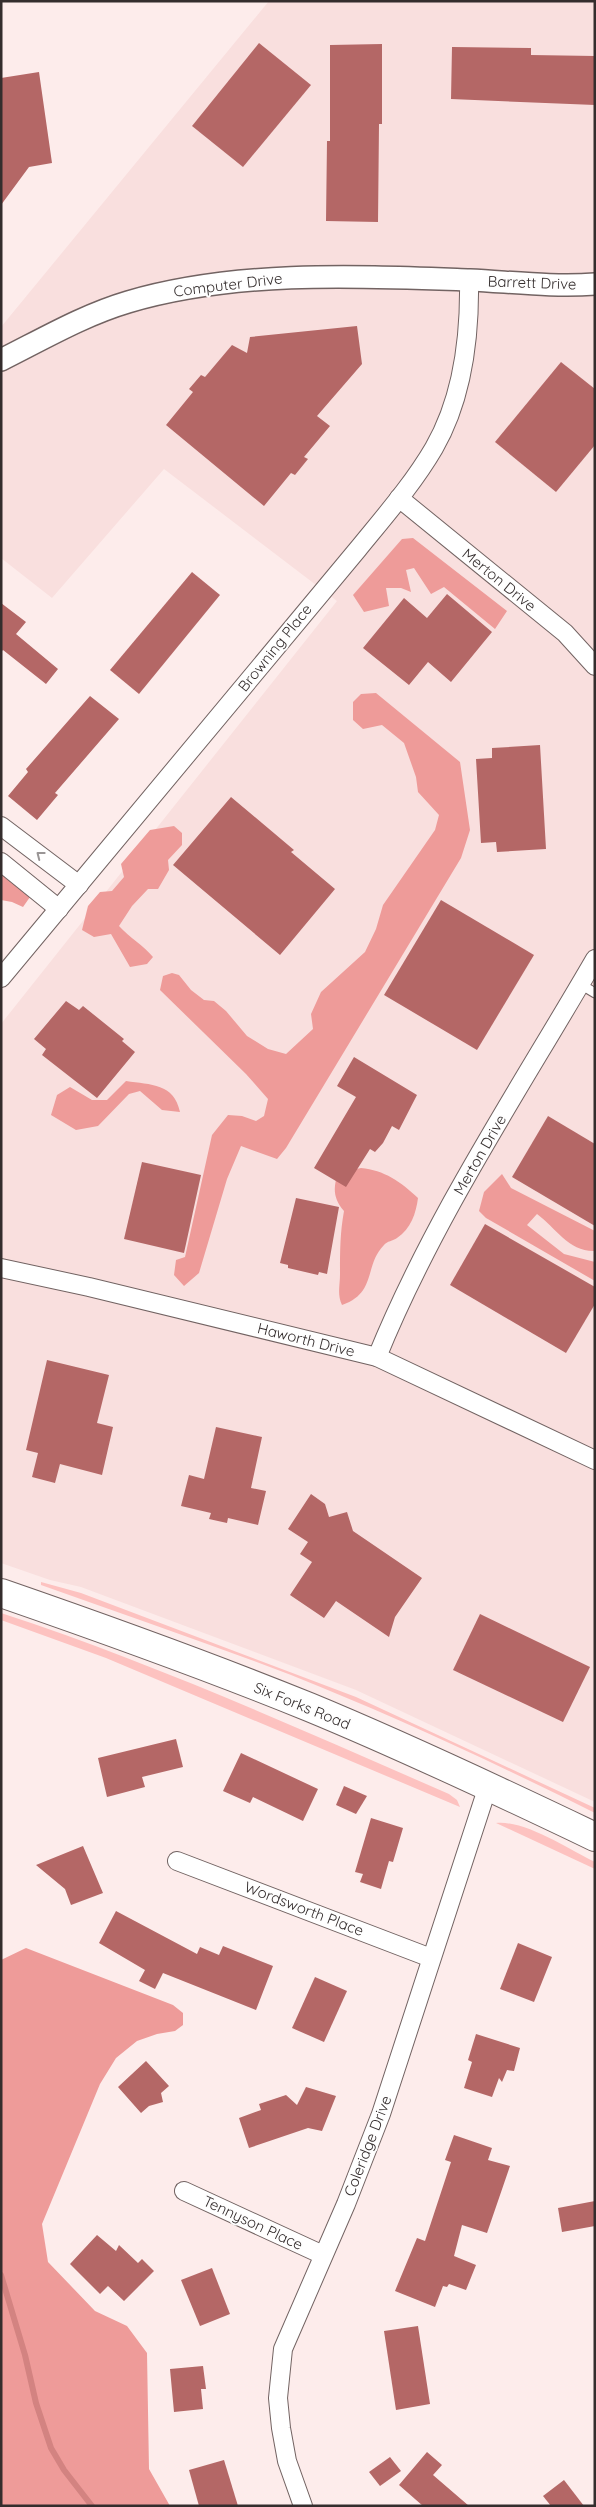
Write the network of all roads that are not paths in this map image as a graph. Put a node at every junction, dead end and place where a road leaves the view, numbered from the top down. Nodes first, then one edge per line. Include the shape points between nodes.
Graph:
1 (469, 280) junction
2 (595, 284) edge
3 (1, 360) edge
4 (399, 498) junction
5 (595, 666) edge
6 (1, 826) edge
7 (1, 862) edge
8 (79, 885) junction
9 (59, 909) junction
10 (595, 959) edge
11 (1, 978) edge
12 (587, 989) edge
13 (1, 1268) edge
14 (377, 1357) junction
15 (595, 1460) edge
16 (1, 1593) edge
17 (488, 1786) junction
18 (595, 1837) edge
19 (177, 1861) dead end
20 (430, 1958) junction
21 (184, 2191) dead end
22 (323, 2255) junction
23 (303, 2506) edge

1 - 2 street, Barrett Drive via 572,286
1 - 3 street, Computer Drive via 295,278 194,286 121,305 75,323
1 - 4 street, Browning Place via 466,355 448,419 434,448
4 - 5 street, Merton Drive via 565,633
4 - 8 street, Browning Place
8 -> 6 street
7 - 9 street
8 - 9 street, Browning Place
9 - 11 street, Browning Place
10 - 12 street, Merton Drive
12 - 14 street, Merton Drive via 444,1218 394,1314
13 - 14 street, Haworth Drive
14 - 15 street, Haworth Drive
16 - 17 main road, Six Forks Road via 150,1645 311,1708
17 - 18 main road, Six Forks Road
17 - 20 street, Coleridge Drive
19 - 20 street, Wordsworth Place
20 - 22 street, Coleridge Drive via 381,2114
21 - 22 street, Tennyson Place
22 - 23 street, Coleridge Drive via 283,2349 279,2371 281,2428 287,2461

